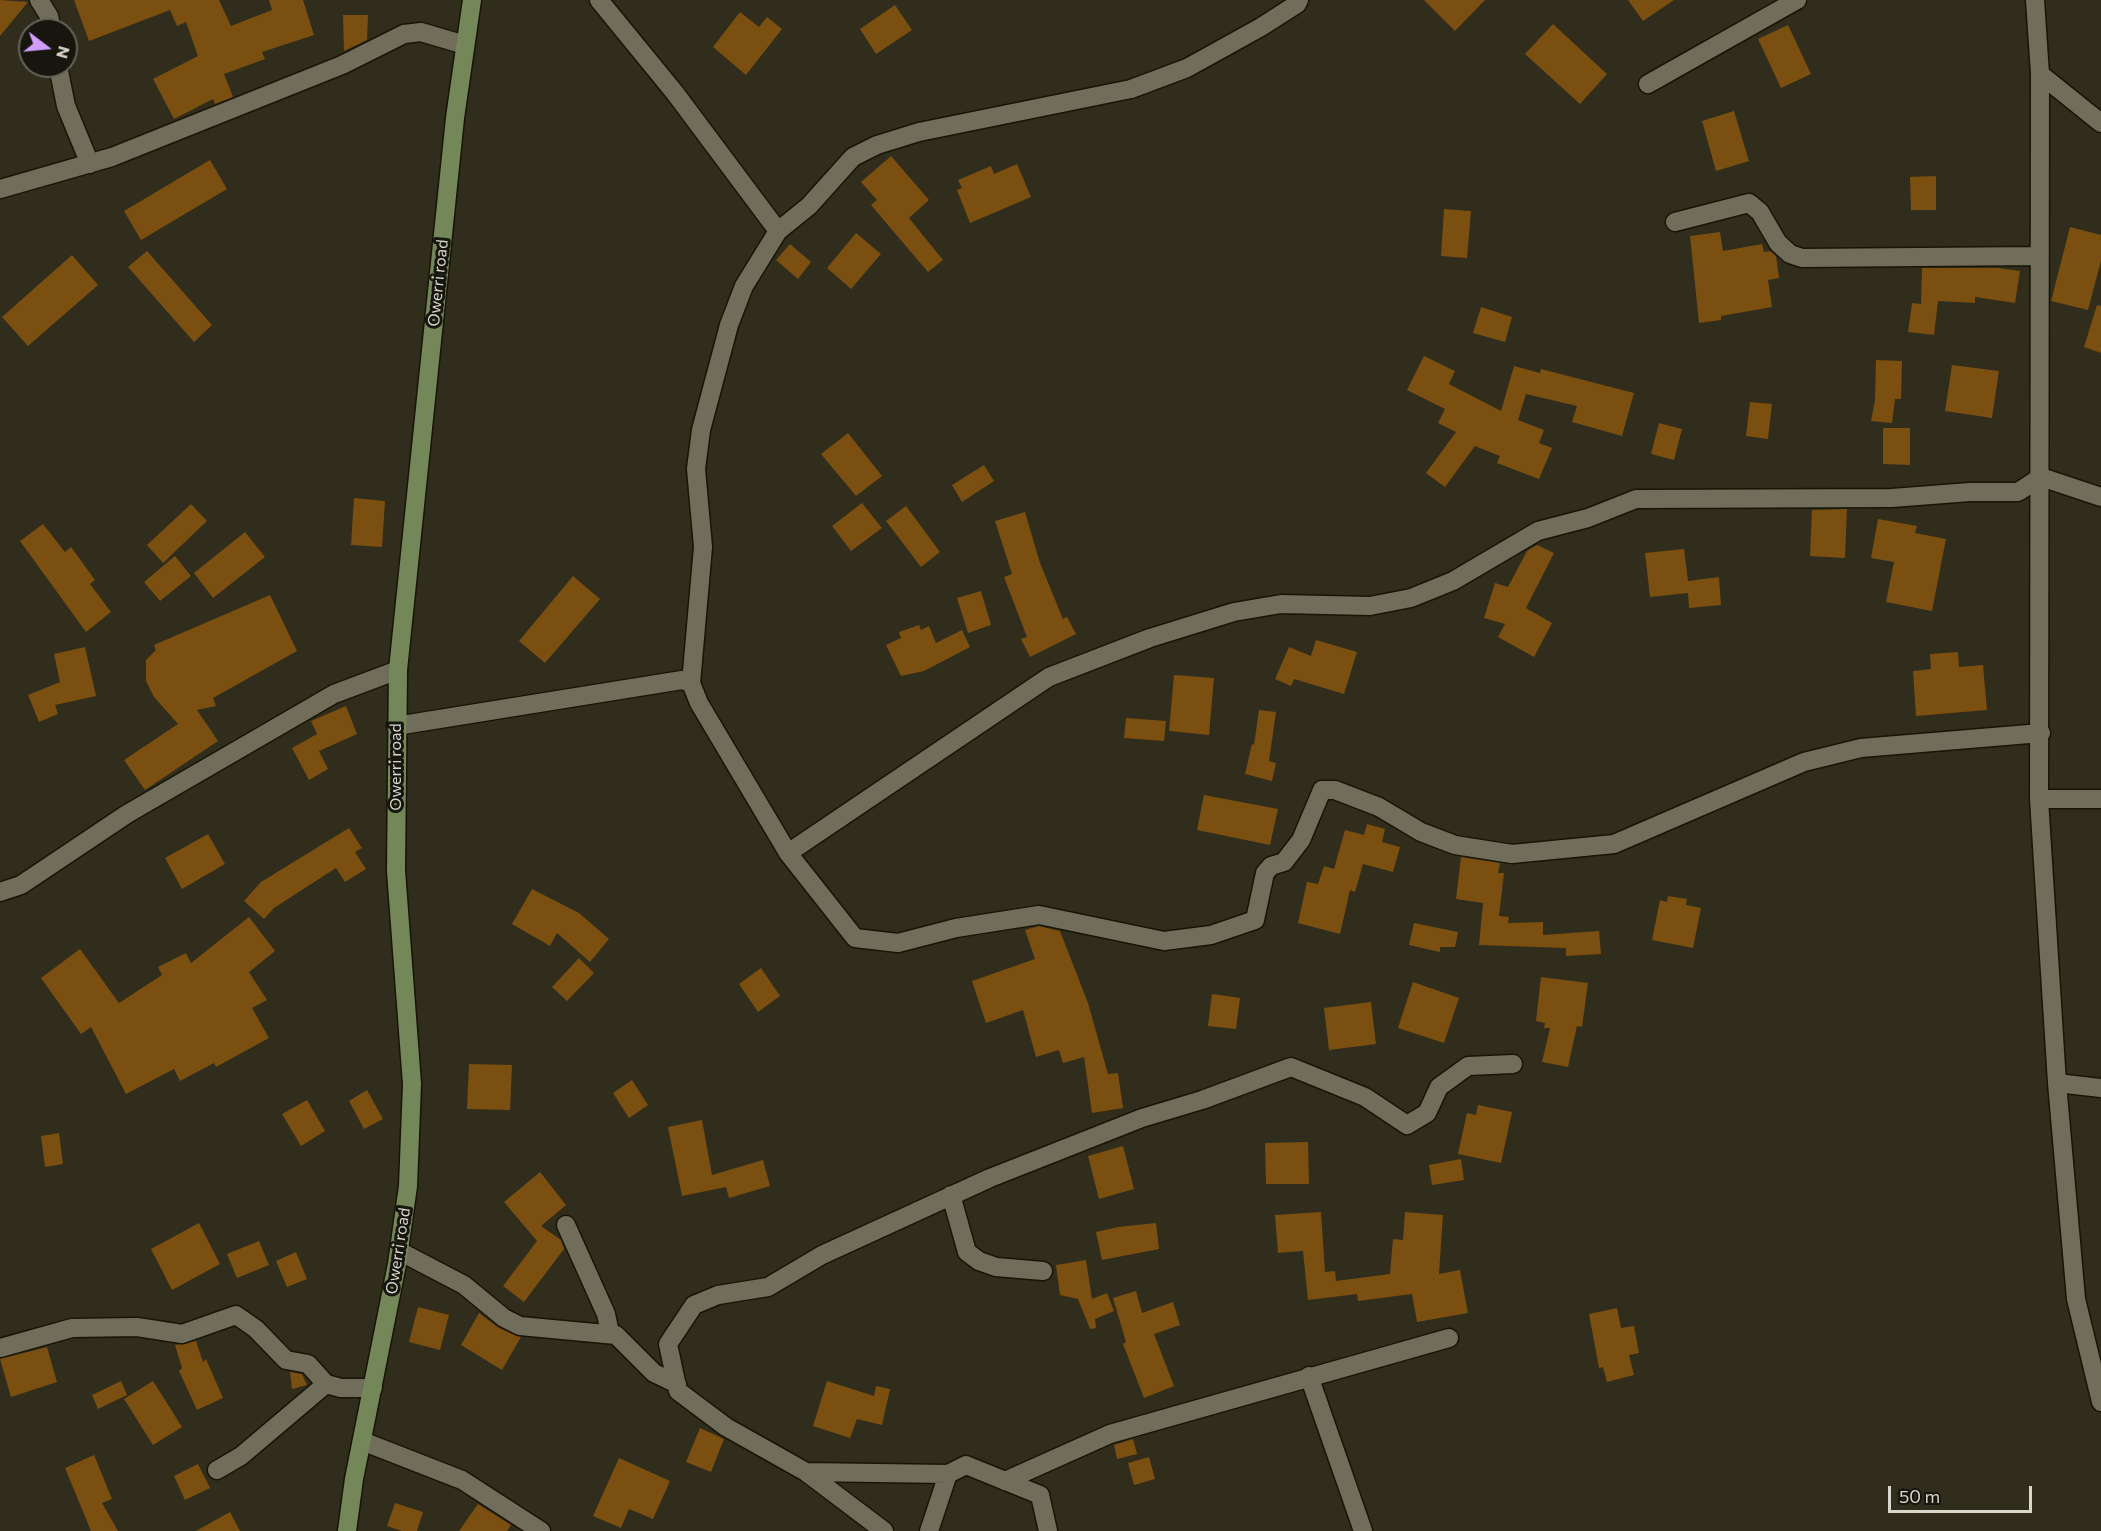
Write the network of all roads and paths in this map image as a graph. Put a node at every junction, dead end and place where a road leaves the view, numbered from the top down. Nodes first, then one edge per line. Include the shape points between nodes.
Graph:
1 (39, 0) edge
2 (472, 0) edge
3 (599, 0) edge
4 (1299, 0) edge
5 (1797, 0) edge
6 (2035, 0) edge
7 (49, 18) edge
8 (465, 45) junction
9 (2040, 74) junction
10 (60, 78) edge
11 (1648, 84) dead end
12 (2101, 123) edge
13 (90, 164) junction
14 (0, 189) edge
15 (1676, 222) dead end
16 (778, 231) junction
17 (2038, 256) junction
18 (2041, 477) junction
19 (2101, 497) edge
20 (398, 670) junction
21 (691, 683) junction
22 (396, 726) junction
23 (2041, 733) junction
24 (2039, 799) junction
25 (2101, 799) edge
26 (788, 853) junction
27 (0, 892) edge
28 (1513, 1064) dead end
29 (2056, 1083) junction
30 (2101, 1088) edge
31 (951, 1196) junction
32 (566, 1225) dead end
33 (399, 1251) junction
34 (1044, 1271) dead end
35 (610, 1333) junction
36 (1449, 1338) dead end
37 (0, 1348) edge
38 (1309, 1376) junction
39 (327, 1384) junction
40 (676, 1384) junction
41 (373, 1388) junction
42 (2101, 1402) edge
43 (362, 1441) junction
44 (217, 1470) dead end
45 (806, 1472) junction
46 (948, 1474) junction
47 (1005, 1481) junction
48 (1358, 1529) edge
49 (347, 1531) edge
50 (541, 1531) edge
51 (884, 1531) edge
52 (928, 1531) edge
53 (1048, 1531) edge

1 - 7 street
2 - 8 main road, Owerri road
3 - 16 street via 675,93
4 - 16 street via 1261,27 1186,68 1131,89 919,132 877,145 853,157 809,206
5 - 11 street
6 - 9 street
8 - 13 street via 421,32 404,34 311,78
8 - 20 main road, Owerri road
9 - 12 street
9 - 17 street
10 - 13 street via 66,106
13 - 14 street
15 - 17 street via 1749,203 1760,212 1778,243 1802,258
16 - 21 street via 744,286 729,325 701,430 696,469 703,548
17 - 18 street
18 - 19 street
18 - 23 street
18 - 26 street via 2018,492 1892,498 1636,499 1588,518 1538,531 1453,581 1411,598 1370,606 1281,604 1234,612 1150,638 1049,677
20 - 22 main road, Owerri road
20 - 27 street via 334,694 128,814 21,885
21 - 22 street via 682,680
21 - 26 street
22 - 33 main road, Owerri road via 396,871 412,1084 408,1186
23 - 24 street
23 - 26 street via 1862,748 1804,762 1614,844 1512,854 1455,845 1421,832 1379,807 1335,790 1322,790 1301,840 1284,862 1271,866 1265,873 1255,920 1211,935 1164,942 1039,915 956,928 898,943 855,938
24 - 25 street
24 - 29 street
28 - 31 street via 1468,1066 1439,1087 1427,1113 1407,1125 1365,1097 1291,1067 1142,1118
29 - 30 street
29 - 42 street via 2076,1299
31 - 34 street via 968,1252 979,1261 996,1267
31 - 40 street via 822,1255 768,1287 718,1294 694,1305 668,1344
32 - 35 street via 606,1314
33 - 35 street via 464,1285 520,1326
33 - 41 main road, Owerri road
35 - 40 street via 622,1339 654,1373
36 - 38 street
37 - 39 street via 72,1328 137,1328 182,1334 236,1315 286,1360 308,1364
38 - 47 street via 1110,1434
38 - 48 street
39 - 41 street
39 - 44 street via 241,1456
40 - 45 street via 678,1392 726,1427
41 - 43 main road, Owerri road
43 - 49 main road, Owerri road
43 - 50 street via 462,1480
45 - 46 street
45 - 51 street
46 - 47 street via 966,1465
46 - 52 street
47 - 53 street via 1040,1495

